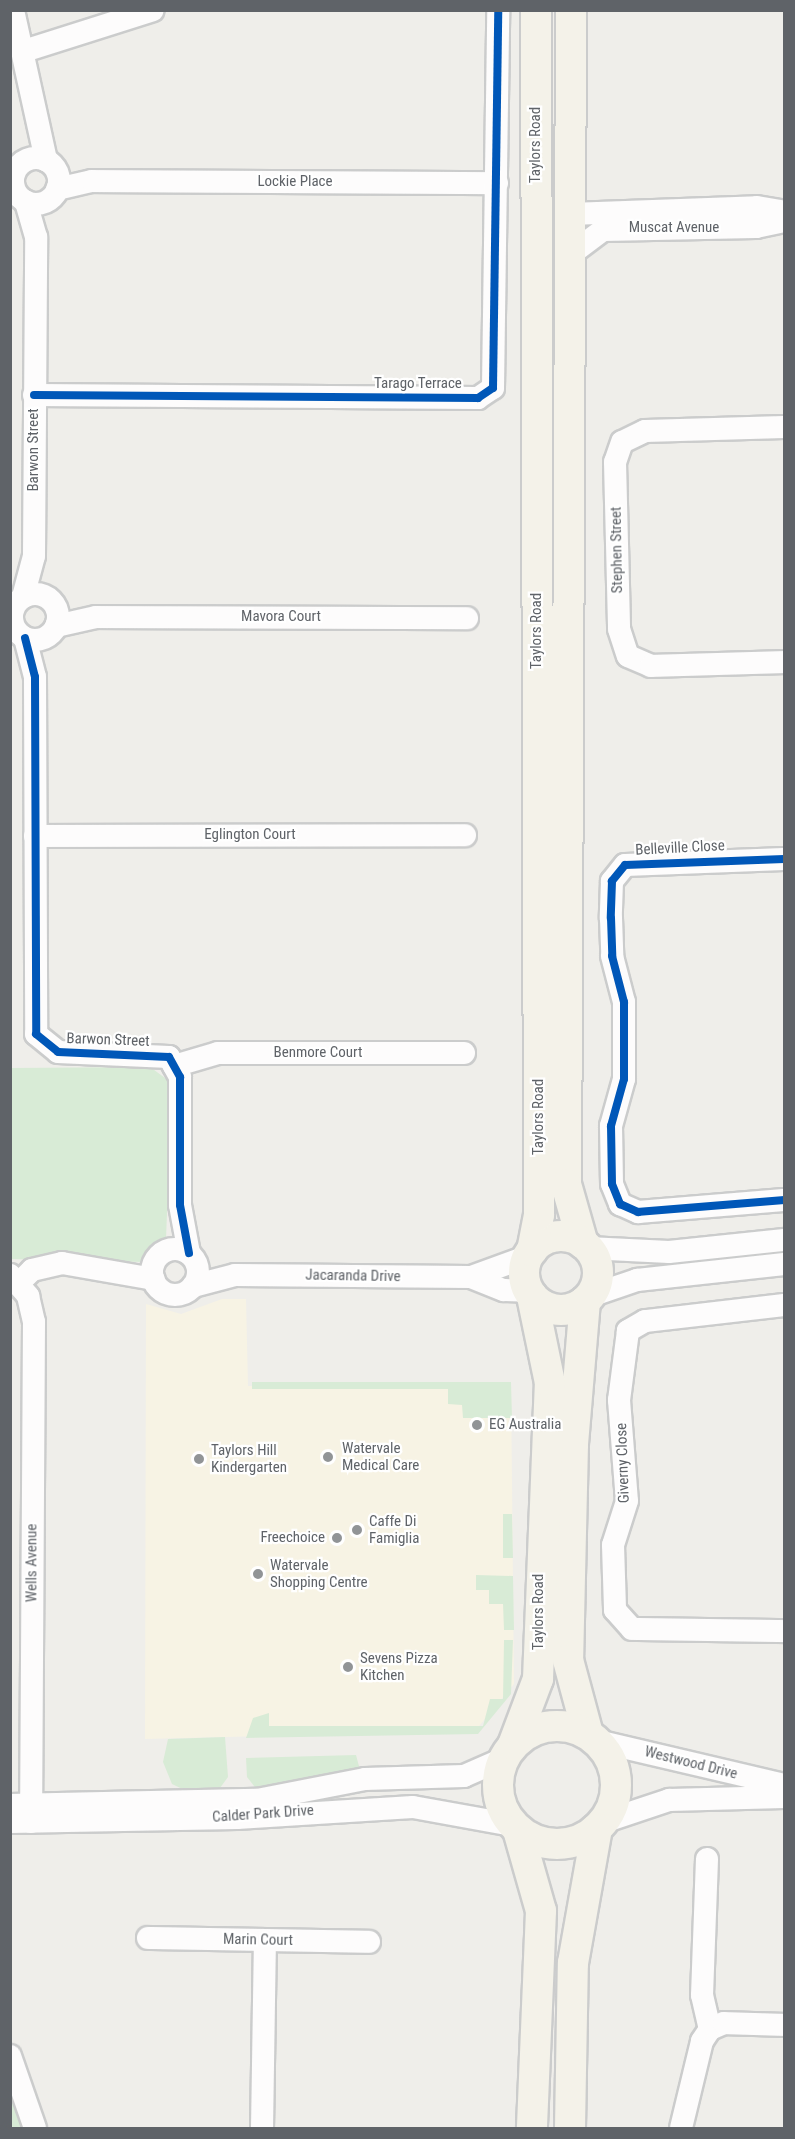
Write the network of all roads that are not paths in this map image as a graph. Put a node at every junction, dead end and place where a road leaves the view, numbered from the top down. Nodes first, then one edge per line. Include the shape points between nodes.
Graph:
1 (13, 10) edge
2 (153, 10) edge
3 (498, 10) edge
4 (537, 10) edge
5 (571, 10) edge
6 (24, 51) junction
7 (31, 181) edge
8 (497, 183) junction
9 (784, 212) edge
10 (570, 214) junction
11 (784, 221) edge
12 (571, 254) junction
13 (536, 282) junction
14 (34, 395) junction
15 (784, 427) edge
16 (31, 616) edge
17 (467, 618) dead end
18 (784, 662) edge
19 (465, 835) dead end
20 (35, 836) junction
21 (784, 859) edge
22 (464, 1053) dead end
23 (174, 1066) junction
24 (784, 1200) edge
25 (784, 1240) edge
26 (586, 1246) junction
27 (530, 1253) junction
28 (173, 1260) junction
29 (784, 1264) edge
30 (22, 1274) edge
31 (235, 1275) junction
32 (471, 1277) junction
33 (193, 1286) junction
34 (531, 1294) junction
35 (587, 1298) junction
36 (784, 1305) edge
37 (784, 1631) edge
38 (593, 1738) junction
39 (508, 1752) junction
40 (784, 1785) edge
41 (784, 1797) edge
42 (237, 1809) junction
43 (21, 1813) edge
44 (600, 1825) junction
45 (515, 1827) junction
46 (706, 1859) dead end
47 (148, 1938) dead end
48 (264, 1940) junction
49 (369, 1942) dead end
50 (784, 2025) edge
51 (710, 2029) junction
52 (10, 2056) edge
53 (35, 2128) edge
54 (262, 2128) edge
55 (532, 2128) edge
56 (570, 2128) edge
57 (681, 2128) edge

1 - 6 street, Barwon Street
2 - 6 street
3 - 8 street, Tarago Terrace
4 - 13 main road, Taylors Road
5 - 10 main road, Taylors Road
6 - 7 street, Barwon Street via 34,121
7 - 8 street, Lockie Place
7 - 14 street, Barwon Street via 36,237
8 - 14 street, Tarago Terrace via 496,373 492,388 478,398
9 - 10 street, Muscat Avenue via 757,207
10 - 12 main road, Taylors Road
10 - 13 main road via 550,233
11 - 12 street, Muscat Avenue via 756,227 603,230
12 - 26 main road, Taylors Road via 566,1184
13 - 27 main road, Taylors Road via 539,1215
14 - 16 street, Barwon Street
15 - 18 street, Stephen Street via 658,430 627,438 615,462 619,629 623,647 634,661 651,666
16 - 17 street, Mavora Court
16 - 20 street, Barwon Street
19 - 20 street, Eglington Court
20 - 23 street, Barwon Street via 34,1006 41,1042 58,1052 169,1057
21 - 24 street, Belleville Close via 626,866 612,881 611,918 612,956 624,1002 624,1079 611,1126 612,1184 620,1204 638,1212
22 - 23 street, Benmore Court via 218,1053
23 - 28 street via 180,1077 180,1205
25 - 26 street via 669,1252
26 - 27 main road via 562,1236
26 - 35 main road via 598,1277
27 - 32 street, Jacaranda Drive
27 - 34 main road via 524,1274
28 - 30 street, Jacaranda Drive via 116,1269 79,1267
28 - 31 street, Jacaranda Drive
28 - 33 street
28 - 33 street, Jacaranda Drive via 174,1294
29 - 35 street via 637,1280
30 - 43 street, Wells Avenue via 33,1322
31 - 32 street, Jacaranda Drive
31 - 33 street, Jacaranda Drive
32 - 34 street, Jacaranda Drive via 504,1290
34 - 35 main road via 563,1310
34 - 39 main road, Taylors Road via 550,1383 538,1679
35 - 38 main road, Taylors Road via 573,1444 568,1660
36 - 37 street, Giverny Close via 645,1322 628,1331 620,1400 627,1501 613,1545 615,1610 632,1629
38 - 39 main road via 548,1725
38 - 40 street, Westwood Drive
38 - 44 main road via 615,1772 616,1789
39 - 42 street, Calder Park Drive via 464,1776 365,1779
39 - 45 main road via 499,1800
41 - 44 street, Westwood Drive via 669,1800
42 - 43 street, Calder Park Drive
42 - 45 street, Calder Park Drive via 413,1807
44 - 45 main road via 558,1844
44 - 56 main road via 573,1963
45 - 55 main road via 541,1911
46 - 51 street via 702,1995
47 - 48 street, Marin Court
48 - 49 street, Marin Court
48 - 54 street
50 - 51 street via 724,2023
51 - 57 street via 702,2041
52 - 53 street

